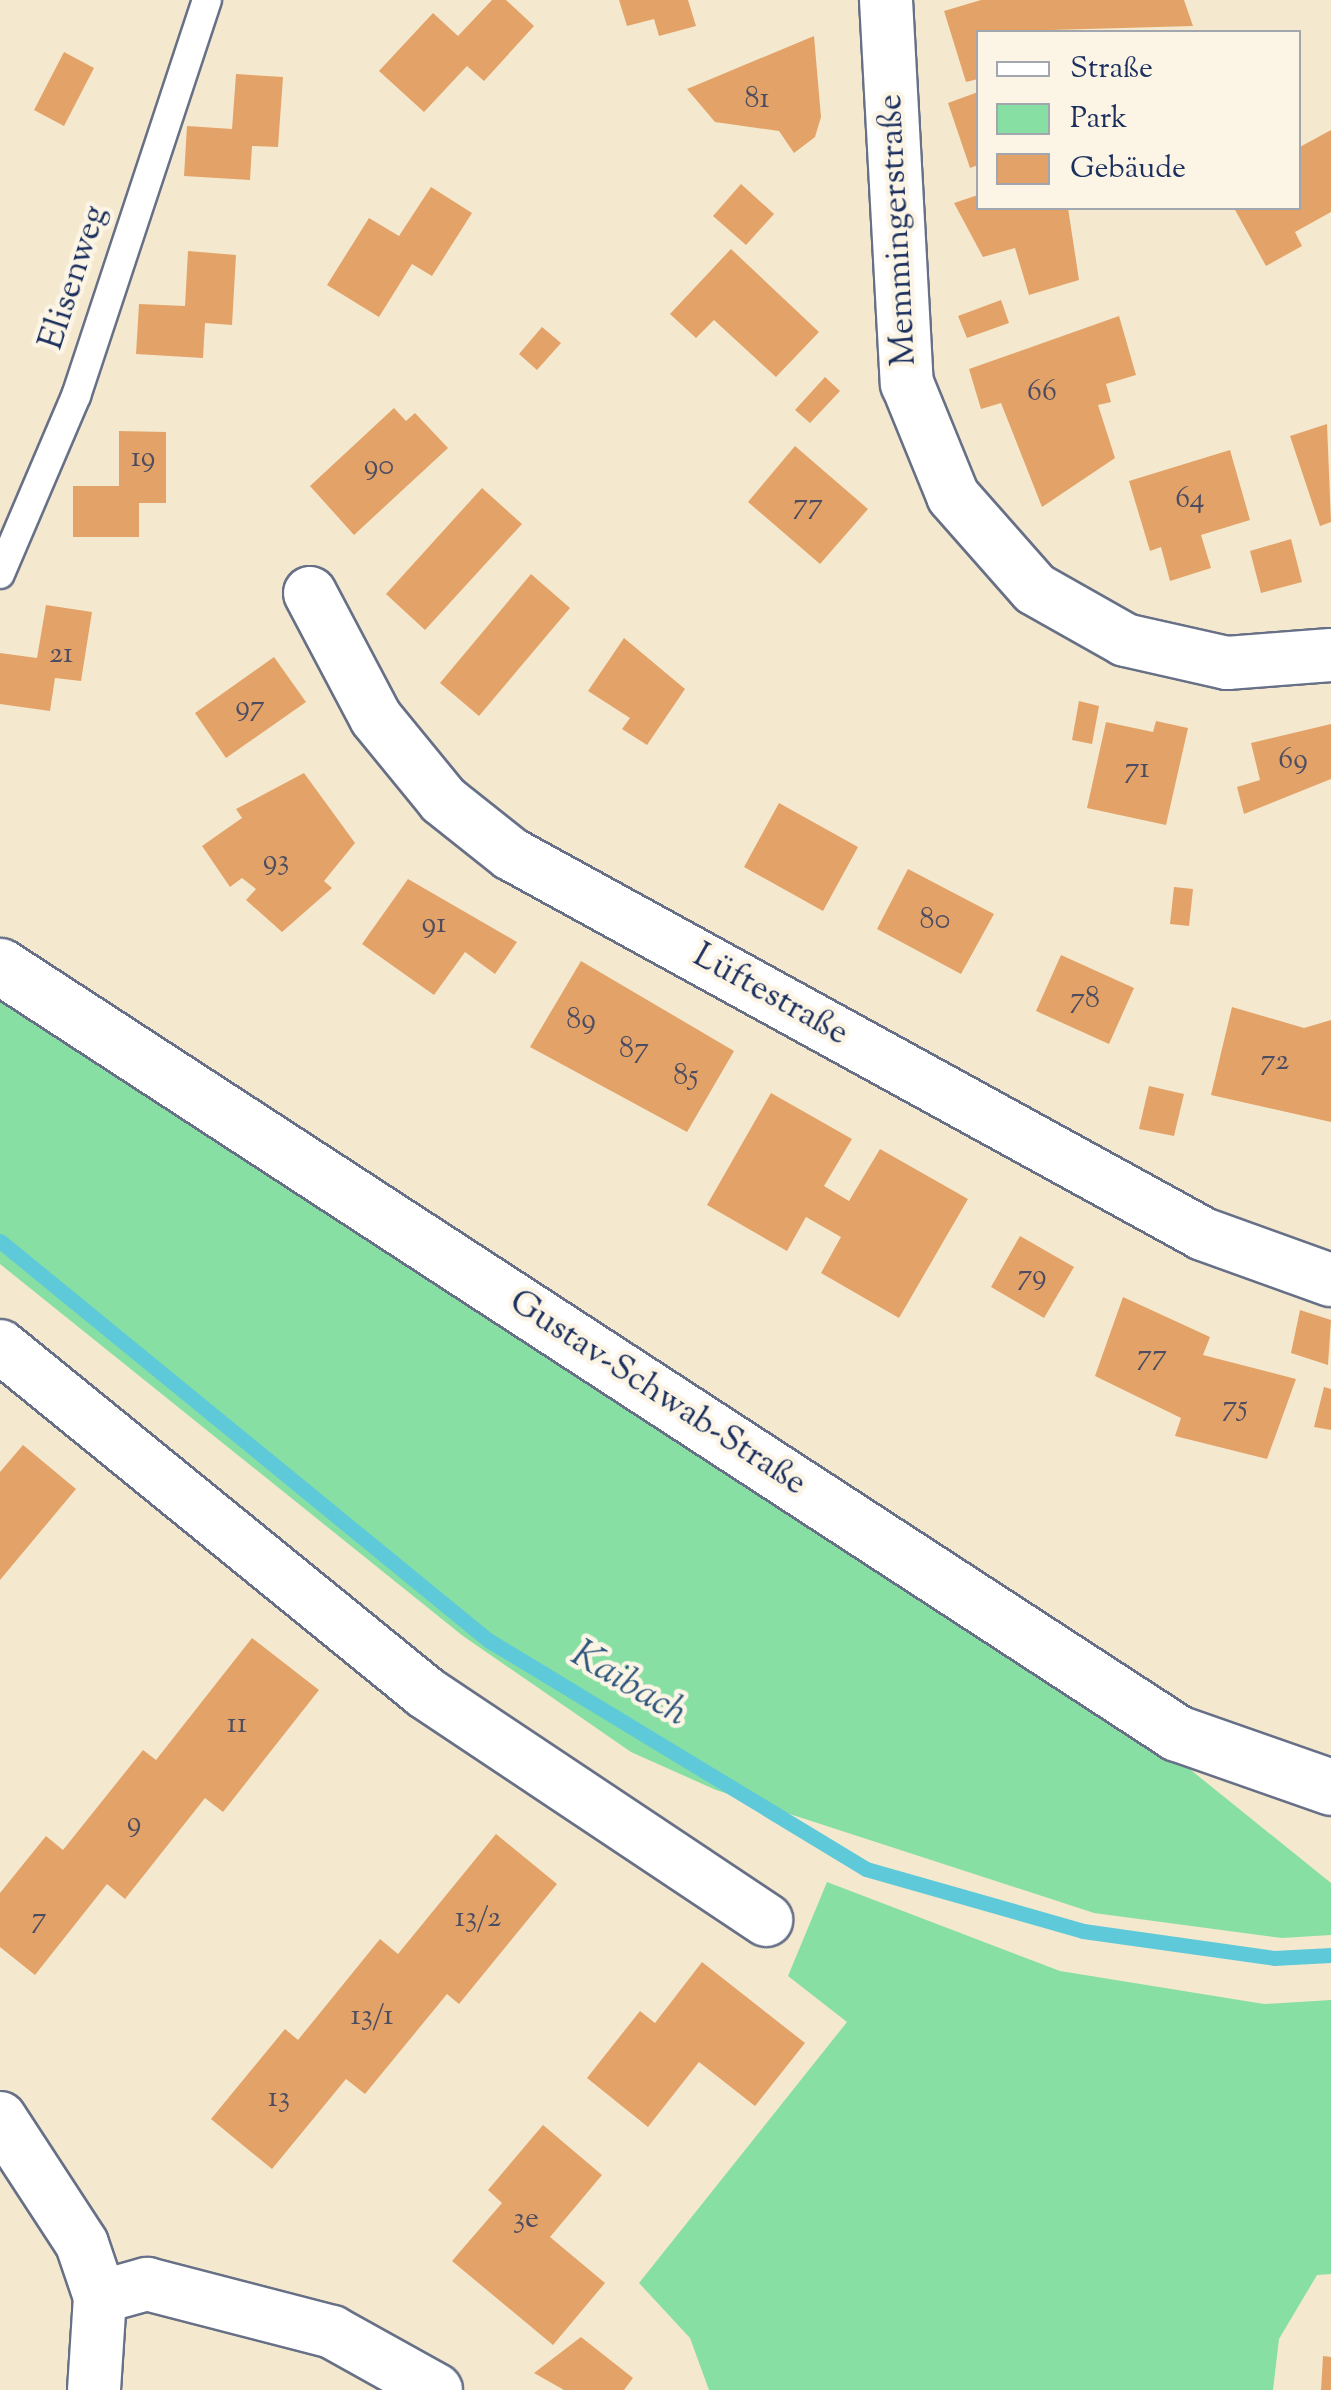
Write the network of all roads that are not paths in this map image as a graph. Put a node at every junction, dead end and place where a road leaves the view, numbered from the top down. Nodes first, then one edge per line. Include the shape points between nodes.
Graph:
1 (207, 0) edge
2 (886, 0) edge
3 (0, 574) edge
4 (310, 592) dead end
5 (1331, 655) edge
6 (0, 966) edge
7 (1331, 1280) edge
8 (0, 1346) edge
9 (1331, 1787) edge
10 (766, 1920) dead end
11 (0, 2118) edge
12 (100, 2298) junction
13 (94, 2390) edge
14 (436, 2390) edge

1 - 3 lane, Elisenweg via 76,396
2 - 5 street, Memmingerstraße via 907,383 953,496 1035,589 1125,640 1226,663
4 - 7 street, Lüftestraße via 376,718 443,800 512,854 1203,1234
6 - 9 street, Gustav-Schwab-Straße via 1177,1733
8 - 10 street via 426,1693
11 - 12 street via 58,2198
12 - 13 street
12 - 14 street via 147,2284 332,2332

